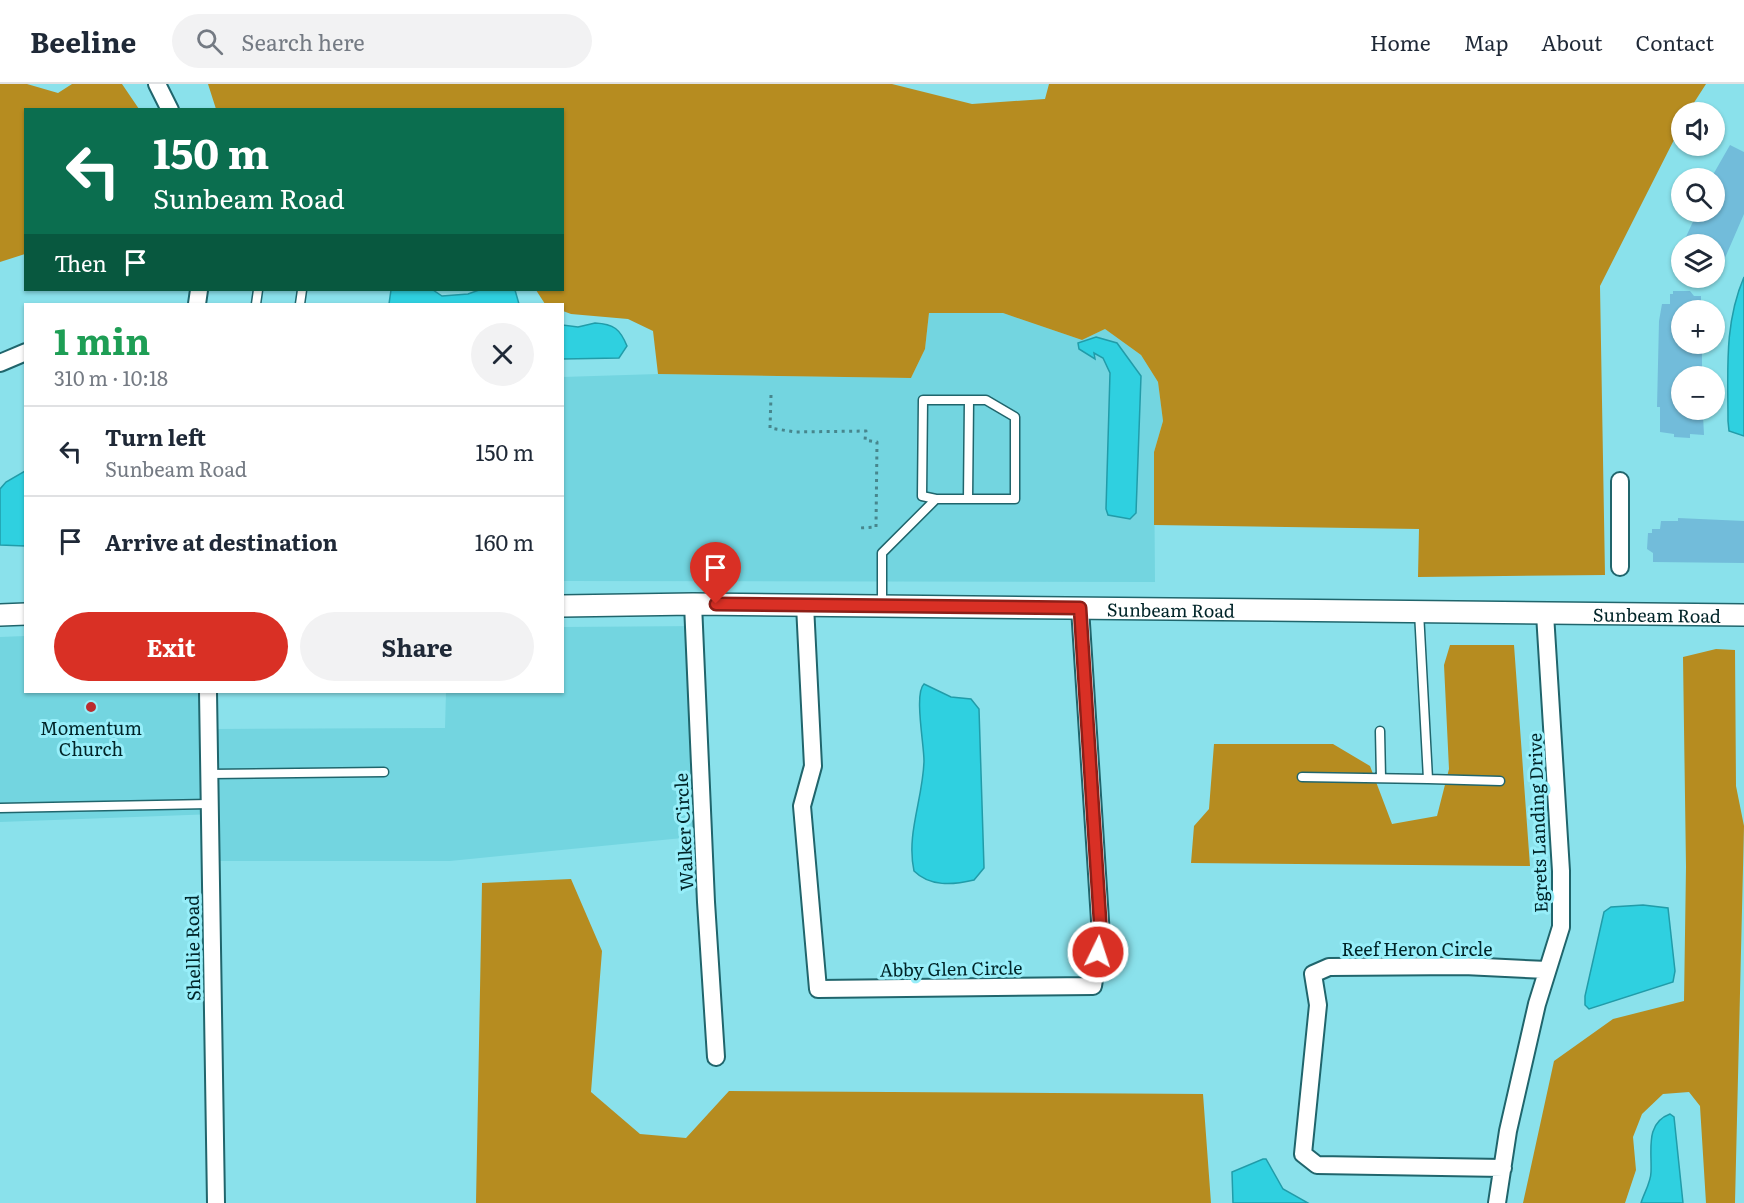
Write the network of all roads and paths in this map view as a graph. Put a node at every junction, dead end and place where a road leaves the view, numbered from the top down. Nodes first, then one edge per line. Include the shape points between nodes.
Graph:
1 (158, 84) edge
2 (169, 108) edge
3 (24, 353) edge
4 (0, 363) edge
5 (771, 395) dead end
6 (969, 400) junction
7 (1620, 481) dead end
8 (936, 499) junction
9 (968, 499) junction
10 (859, 528) dead end
11 (1620, 567) dead end
12 (693, 604) junction
13 (806, 605) junction
14 (564, 606) edge
15 (882, 606) junction
16 (1080, 608) junction
17 (1419, 612) junction
18 (24, 614) edge
19 (1545, 614) junction
20 (0, 615) edge
21 (1744, 615) edge
22 (208, 693) edge
23 (1380, 731) dead end
24 (384, 772) dead end
25 (209, 774) junction
26 (1302, 777) dead end
27 (1381, 778) junction
28 (1428, 779) junction
29 (1500, 781) dead end
30 (209, 804) junction
31 (0, 808) edge
32 (1547, 970) junction
33 (716, 1057) dead end
34 (1503, 1168) junction
35 (216, 1203) edge
36 (1497, 1203) edge

1 - 2 street
3 - 4 street
5 - 10 path via 770,428 795,432 866,431 865,440 877,442 876,527
6 - 8 lane via 923,400 922,496
6 - 9 lane
6 - 9 lane via 986,400 1015,417 1015,499
7 - 11 street
8 - 9 lane
8 - 15 lane via 882,553
12 - 13 street, Sunbeam Road
12 - 14 street, Sunbeam Road
12 - 33 street, Walker Circle
13 - 15 street, Sunbeam Road
13 - 16 street, Abby Glen Circle via 813,766 802,806 818,989 1093,986 1101,936
15 - 16 street, Sunbeam Road
16 - 17 street, Sunbeam Road
17 - 19 street, Sunbeam Road
17 - 28 lane
18 - 20 street
19 - 21 street, Sunbeam Road
19 - 32 street, Egrets Landing Drive via 1561,871 1561,927
22 - 25 street, Shellie Road
23 - 27 lane
24 - 25 lane
25 - 30 street, Shellie Road
26 - 27 lane
27 - 28 lane
28 - 29 lane
30 - 31 lane
30 - 35 street, Shellie Road
32 - 34 street, Egrets Landing Drive via 1508,1131
32 - 34 street, Reef Heron Circle via 1329,966 1313,974 1318,1005 1303,1154 1317,1165
34 - 36 street, Egrets Landing Drive

